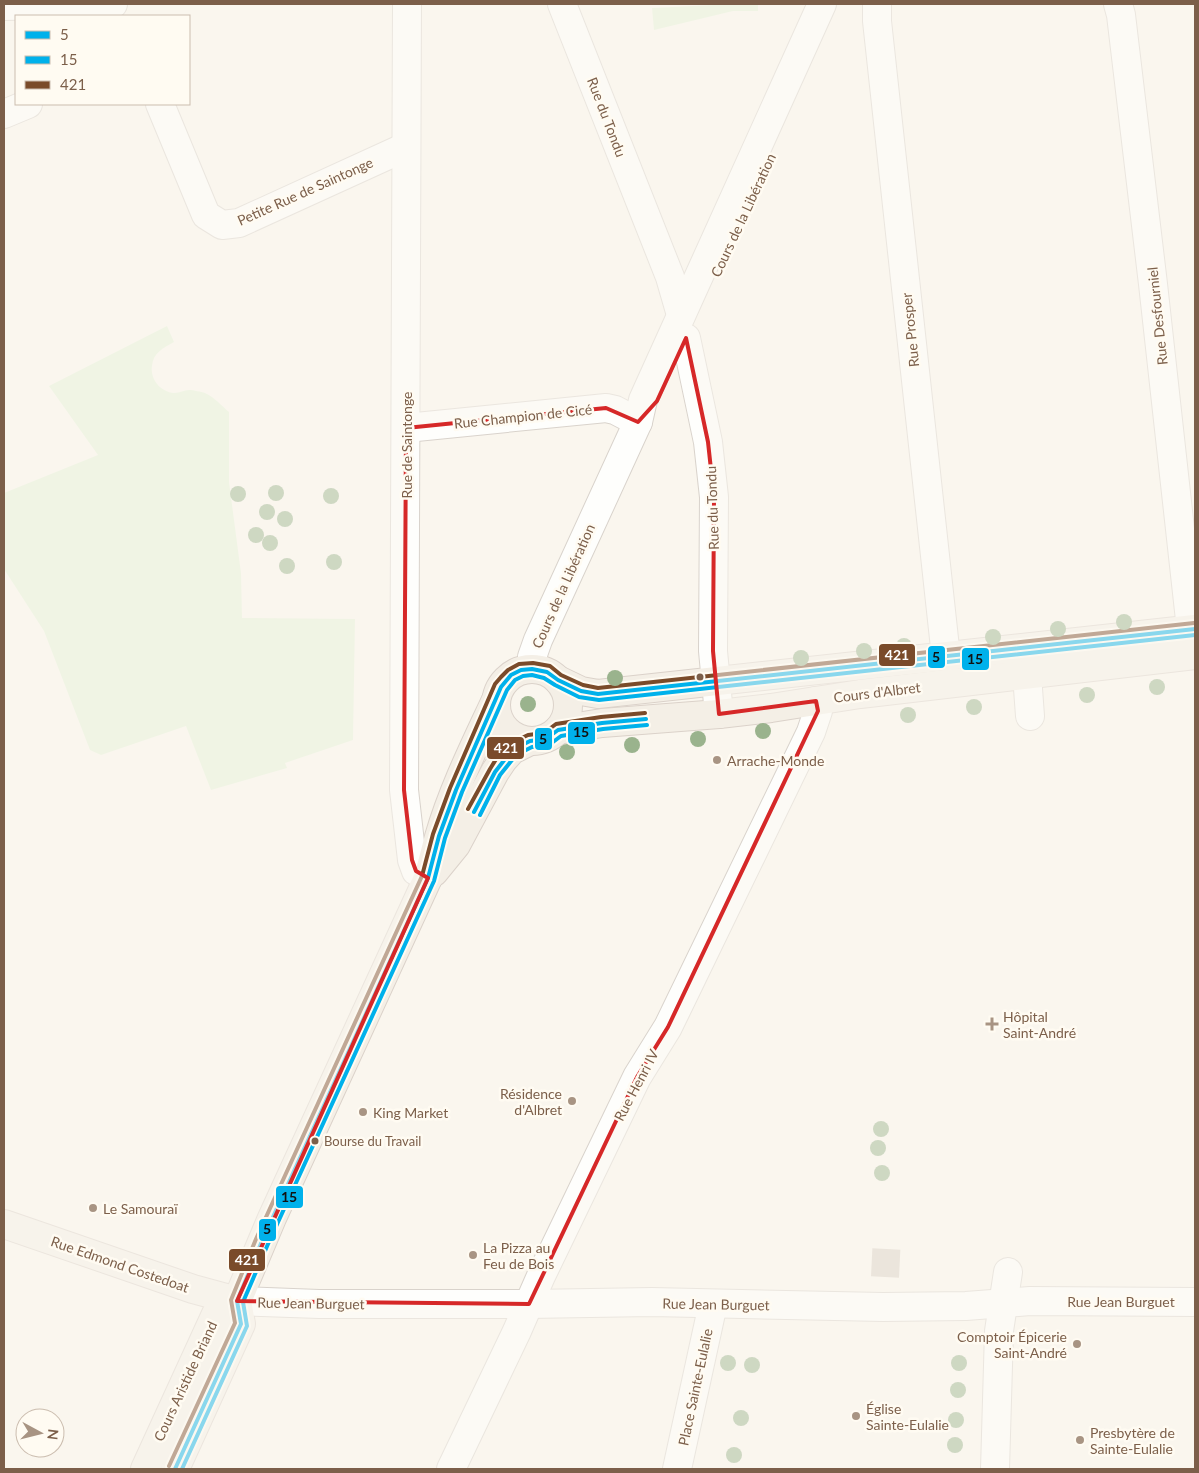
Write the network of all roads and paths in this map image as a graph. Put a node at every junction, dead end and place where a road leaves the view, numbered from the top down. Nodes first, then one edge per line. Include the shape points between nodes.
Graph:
1 (101, 4) edge
2 (113, 4) edge
3 (407, 4) edge
4 (562, 4) edge
5 (822, 4) edge
6 (840, 4) edge
7 (877, 4) edge
8 (1118, 4) edge
9 (4, 6) edge
10 (26, 105) edge
11 (160, 105) edge
12 (4, 114) edge
13 (406, 150) junction
14 (684, 326) junction
15 (638, 422) junction
16 (406, 428) junction
17 (1194, 638) edge
18 (946, 657) junction
19 (532, 669) junction
20 (1027, 675) junction
21 (558, 680) junction
22 (716, 681) junction
23 (496, 700) junction
24 (816, 701) junction
25 (719, 714) junction
26 (1030, 716) dead end
27 (558, 730) junction
28 (530, 741) junction
29 (428, 878) junction
30 (4, 1224) edge
31 (1008, 1272) dead end
32 (237, 1301) junction
33 (1003, 1302) junction
34 (1195, 1302) edge
35 (529, 1304) junction
36 (713, 1304) junction
37 (145, 1469) edge
38 (175, 1469) edge
39 (451, 1469) edge
40 (677, 1469) edge
41 (994, 1469) edge

1 - 2 street
1 - 9 street
3 - 13 street, Rue de Saintonge
4 - 14 street, Rue du Tondu via 670,277
5 - 14 street, Cours de la Libération
6 - 14 street, Cours de la Libération
7 - 18 street, Rue Prosper
8 - 17 street, Rue Desfourniel
10 - 12 street
11 - 13 street, Petite Rue de Saintonge via 206,215 222,225 239,223 399,150
13 - 16 street, Rue de Saintonge
14 - 15 street, Cours de la Libération via 643,400
14 - 22 street, Rue du Tondu via 708,442 714,497 713,650
15 - 16 street, Rue Champion de Cicé via 606,408
15 - 19 street, Cours de la Libération via 538,640
16 - 29 street, Rue de Saintonge via 404,790 412,860 416,871
17 - 18 main road, Cours d'Albret
17 - 20 main road, Cours d'Albret
18 - 22 main road, Cours d'Albret
19 - 21 main road via 547,672
19 - 23 main road via 511,675 500,687
20 - 24 main road, Cours d'Albret
20 - 26 street
21 - 22 main road, Cours d'Albret via 581,691 598,694
21 - 27 main road via 566,693 568,707
22 - 25 street, Rue du Tondu
23 - 28 main road via 501,723 511,734
23 - 29 main road via 456,790
24 - 25 main road, Cours d'Albret
24 - 35 street, Rue Henri IV via 818,711 811,732 668,1027 637,1078
25 - 27 main road, Cours d'Albret via 602,723
27 - 28 main road via 546,739
28 - 29 main road via 512,750 494,772 456,845
29 - 32 main road
30 - 32 main road, Rue Edmond Costedoat
31 - 33 street
32 - 35 street, Rue Jean Burguet
32 - 37 main road, Cours Aristide Briand via 216,1314
32 - 38 main road, Cours Aristide Briand via 241,1324
33 - 34 street, Rue Jean Burguet
33 - 36 street, Rue Jean Burguet via 902,1307
33 - 41 street
35 - 36 street, Rue Jean Burguet
35 - 39 street, Rue Henri IV
36 - 40 street, Place Sainte-Eulalie

